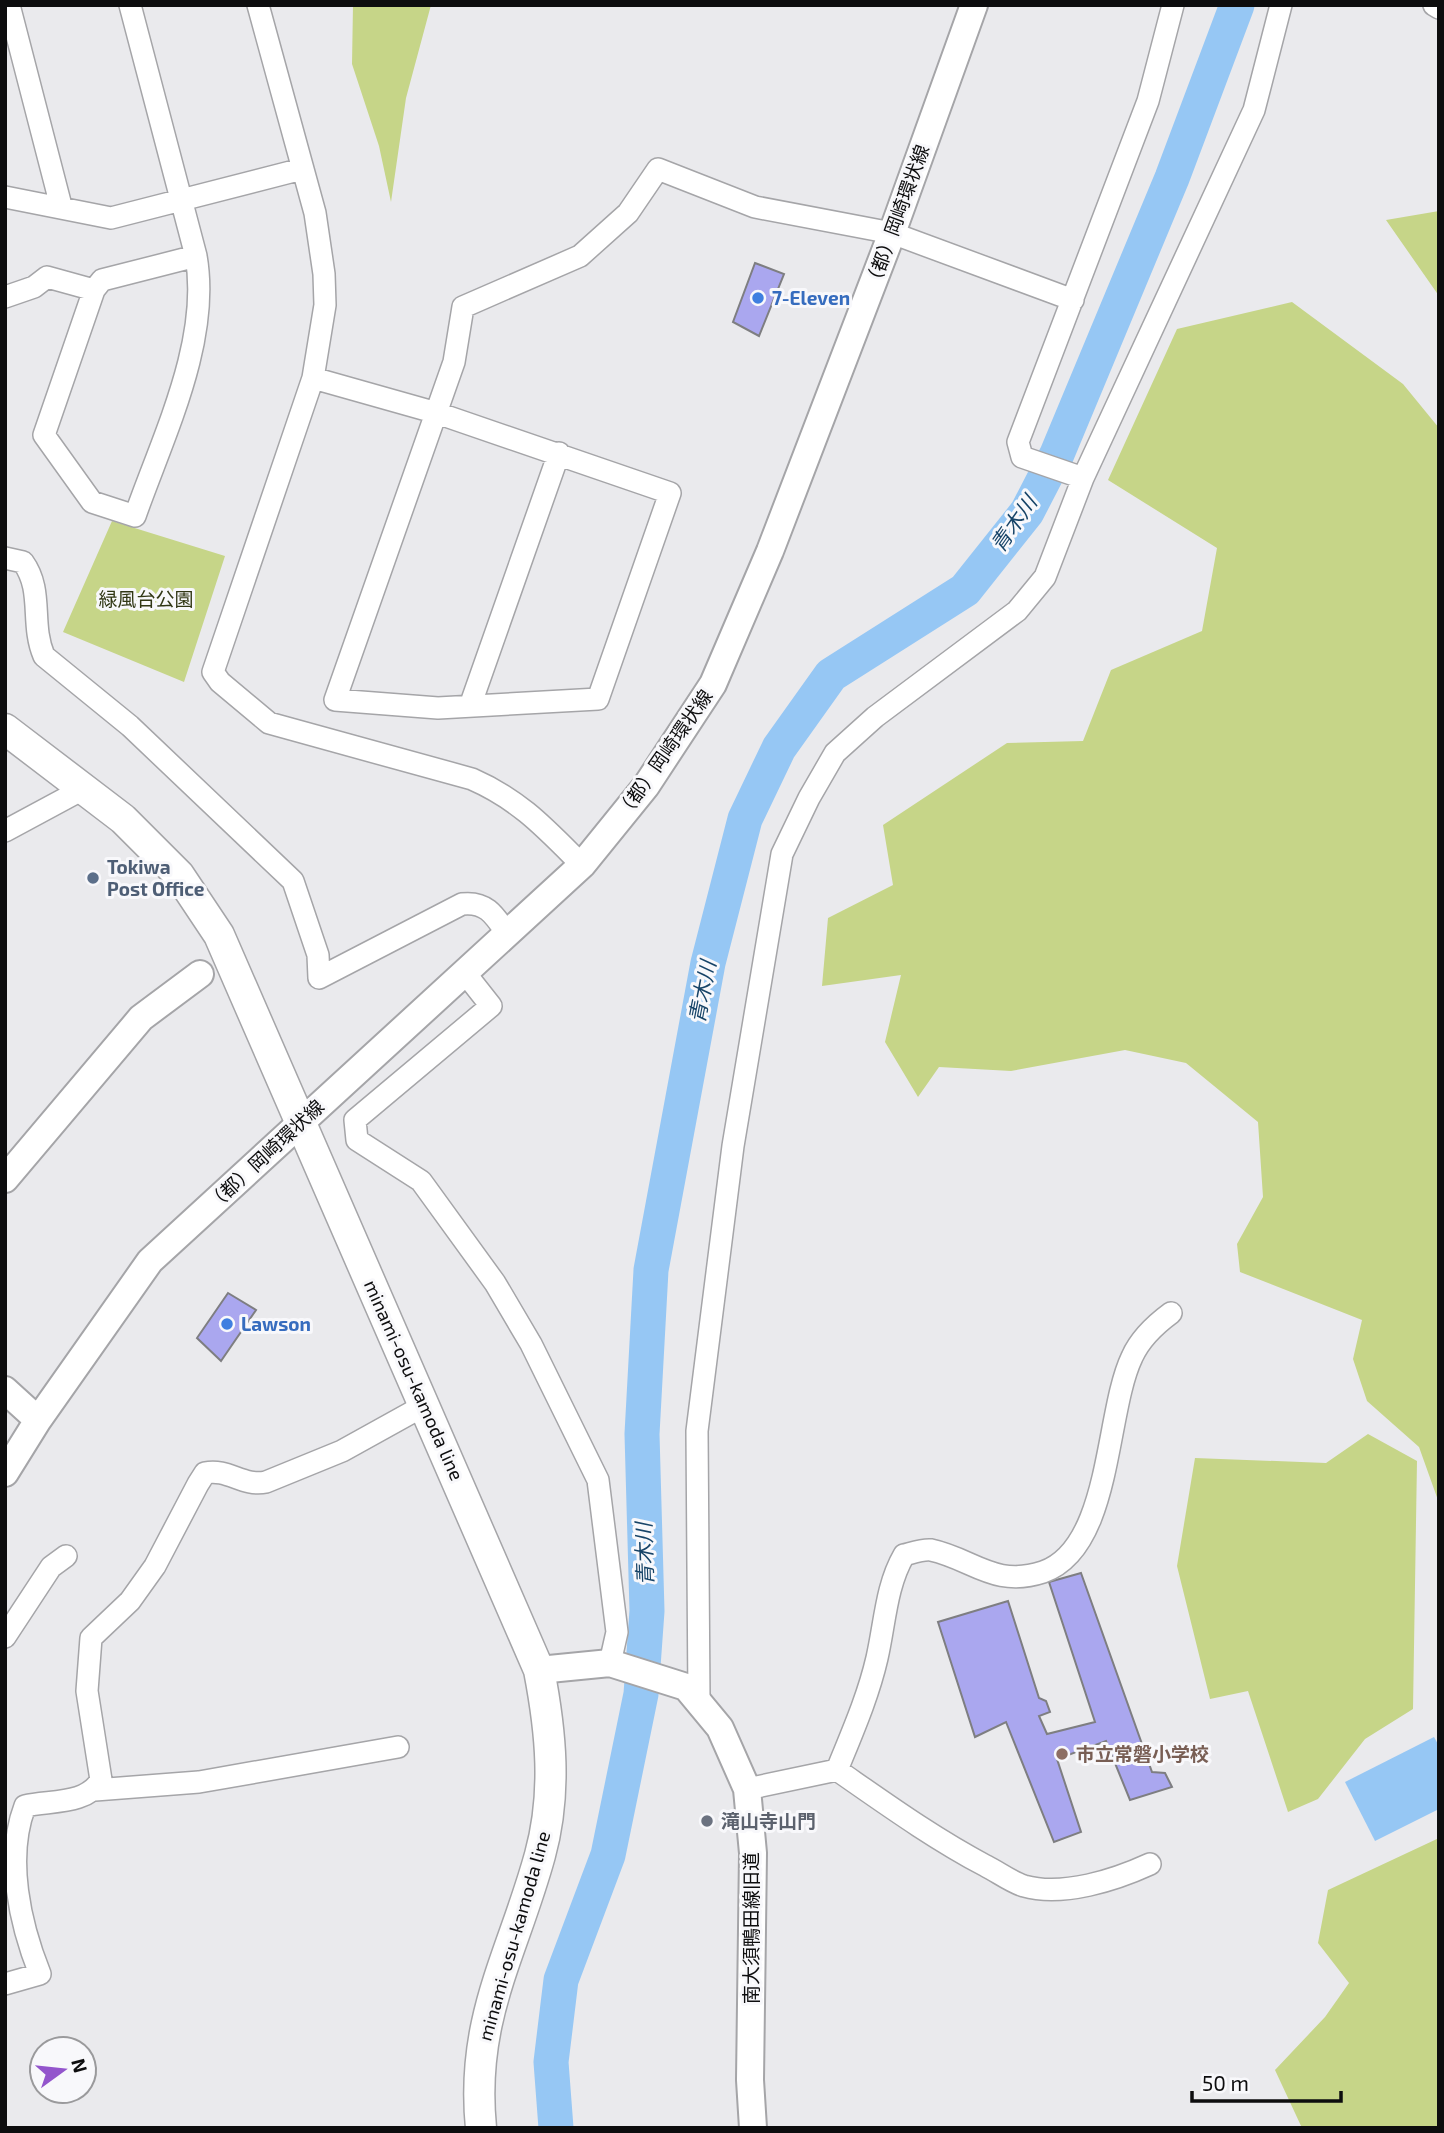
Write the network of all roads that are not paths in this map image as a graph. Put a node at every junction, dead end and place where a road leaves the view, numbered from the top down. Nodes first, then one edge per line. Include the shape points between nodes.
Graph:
1 (9, 5) edge
2 (130, 5) edge
3 (258, 5) edge
4 (974, 5) edge
5 (1173, 5) edge
6 (1282, 5) edge
7 (1434, 5) edge
8 (1439, 8) edge
9 (302, 169) junction
10 (5, 197) edge
11 (181, 201) junction
12 (61, 206) junction
13 (892, 233) junction
14 (196, 256) junction
15 (94, 290) junction
16 (5, 298) edge
17 (1073, 300) junction
18 (313, 378) junction
19 (437, 413) junction
20 (559, 453) junction
21 (1078, 476) junction
22 (5, 558) edge
23 (470, 706) junction
24 (5, 729) edge
25 (83, 789) junction
26 (5, 831) edge
27 (582, 865) junction
28 (508, 935) junction
29 (465, 973) junction
30 (200, 974) dead end
31 (300, 1122) junction
32 (5, 1179) edge
33 (1171, 1313) dead end
34 (5, 1390) edge
35 (425, 1405) junction
36 (38, 1420) junction
37 (5, 1473) edge
38 (66, 1556) dead end
39 (5, 1637) edge
40 (616, 1665) junction
41 (539, 1670) junction
42 (693, 1694) junction
43 (398, 1747) dead end
44 (837, 1770) junction
45 (747, 1789) junction
46 (95, 1790) junction
47 (1150, 1864) dead end
48 (5, 1984) edge
49 (481, 2128) edge
50 (753, 2128) edge

1 - 12 street
2 - 11 street
3 - 9 street
4 - 13 street, （都）岡崎環状線
5 - 17 street via 1148,101
6 - 21 street via 1254,110
7 - 8 street
9 - 11 street
9 - 18 street via 315,213 324,274 325,305
10 - 12 street
11 - 12 street via 111,218
11 - 14 street
13 - 17 street
13 - 19 street via 755,207 658,169 628,213 580,256 463,307 454,362
13 - 27 street, （都）岡崎環状線 via 770,551 713,684 646,786
14 - 15 street via 102,280
14 - 15 street via 201,285 195,343 135,516 92,502 44,435
15 - 16 street via 47,277
17 - 21 street via 1018,443 1022,457
18 - 19 street
18 - 27 street via 213,672 269,723 472,779 498,791 527,810
19 - 20 street
19 - 23 street via 335,700
20 - 23 street
20 - 23 street via 670,493 616,648 598,699
21 - 42 street via 1045,577 1017,611 875,717 835,753 782,854 733,1146 696,1431
22 - 28 street via 23,562 33,577 38,641 44,656 130,726 293,881 318,955 319,978 462,904 476,902 486,907
24 - 25 main road, minami-osu-kamoda line
25 - 26 street
25 - 31 main road, minami-osu-kamoda line via 123,819 179,875 219,935
27 - 28 street, （都）岡崎環状線
28 - 29 street, （都）岡崎環状線
29 - 31 street, （都）岡崎環状線
29 - 40 street via 491,1006 355,1120 357,1140 421,1181 495,1283 531,1344 598,1480 617,1632
30 - 32 street via 141,1018
31 - 35 main road, minami-osu-kamoda line
31 - 36 street, （都）岡崎環状線 via 150,1261
33 - 44 street via 1154,1325 1132,1357 1090,1524 1072,1552 1045,1571 1015,1577 992,1576 929,1550 904,1555 894,1573 862,1711
34 - 36 street
35 - 41 main road, minami-osu-kamoda line
35 - 46 street via 342,1451 266,1482 253,1485 227,1473 205,1473 155,1566 130,1601 90,1638 87,1690 101,1780
36 - 37 street, （都）岡崎環状線
38 - 39 street via 51,1566
40 - 41 street
40 - 42 street
41 - 49 main road, minami-osu-kamoda line via 551,1732 551,1787 540,1854 484,2026 477,2090
42 - 45 street, 南大須鴨田線旧道 via 720,1728
43 - 46 street via 199,1782
44 - 45 street
44 - 47 street via 939,1841 1024,1886 1082,1885
45 - 50 street, 南大須鴨田線旧道 via 753,1853
46 - 48 street via 81,1797 25,1806 16,1847 20,1910 40,1974

